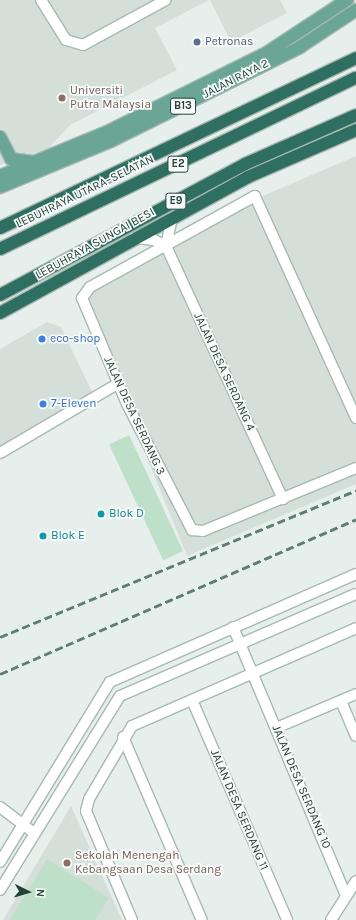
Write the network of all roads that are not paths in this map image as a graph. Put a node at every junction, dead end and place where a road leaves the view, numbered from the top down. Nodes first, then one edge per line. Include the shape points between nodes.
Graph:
1 (41, 0) edge
2 (166, 0) edge
3 (347, 0) edge
4 (356, 10) edge
5 (356, 58) edge
6 (356, 78) edge
7 (356, 115) edge
8 (356, 130) edge
9 (0, 137) edge
10 (40, 161) junction
11 (0, 182) edge
12 (172, 218) junction
13 (0, 228) edge
14 (134, 238) junction
15 (166, 246) junction
16 (0, 249) edge
17 (0, 295) edge
18 (0, 313) edge
19 (118, 384) junction
20 (356, 418) edge
21 (0, 453) edge
22 (356, 468) edge
23 (283, 499) junction
24 (356, 574) edge
25 (356, 594) edge
26 (234, 627) junction
27 (356, 628) edge
28 (241, 645) junction
29 (254, 676) junction
30 (356, 694) edge
31 (192, 700) junction
32 (341, 701) junction
33 (276, 728) junction
34 (356, 736) edge
35 (123, 737) junction
36 (0, 807) edge
37 (21, 825) junction
38 (34, 833) junction
39 (0, 862) edge
40 (356, 881) edge
41 (0, 890) edge
42 (346, 896) junction
43 (132, 920) edge
44 (202, 920) edge
45 (287, 920) edge
46 (331, 920) edge

1 - 2 street via 66,40 83,45
3 - 10 main road, JALAN RAYA 2 / B13 via 268,52 107,132
4 - 11 main road, JALAN RAYA 2 / B13 via 300,47 126,134
5 - 13 highway, LEBUHRAYA UTARA–SELATAN / E2
6 - 16 highway, LEBUHRAYA UTARA–SELATAN / E2
7 - 17 highway, LEBUHRAYA SUNGAI BESI / E9 via 245,164
8 - 12 highway, LEBUHRAYA SUNGAI BESI / E9 via 248,177
9 - 10 main road via 11,159
10 - 11 main road, JALAN RAYA 2 / B13
12 - 14 highway, LEBUHRAYA SUNGAI BESI / E9
12 - 15 street
14 - 15 street via 154,240
14 - 18 highway, LEBUHRAYA SUNGAI BESI / E9
15 - 19 street, JALAN DESA SERDANG 3 via 90,287 82,298
15 - 20 street via 254,196
15 - 23 street, JALAN DESA SERDANG 4
19 - 21 street
19 - 23 street, JALAN DESA SERDANG 3 via 184,523 192,530 204,531
22 - 23 street
24 - 26 street
25 - 28 street
26 - 28 street, JALAN DESA SERDANG 10
26 - 37 street via 110,682
27 - 29 street
28 - 29 street, JALAN DESA SERDANG 10
28 - 38 street via 120,696
29 - 31 street
29 - 33 street, JALAN DESA SERDANG 10
30 - 32 street
31 - 35 street via 132,726
31 - 45 street, JALAN DESA SERDANG 11
32 - 33 street
32 - 34 street
33 - 42 street, JALAN DESA SERDANG 10
35 - 43 street via 88,799 86,811
35 - 44 street
36 - 37 street
37 - 38 street
37 - 39 street
38 - 41 street
40 - 42 street
42 - 46 street

